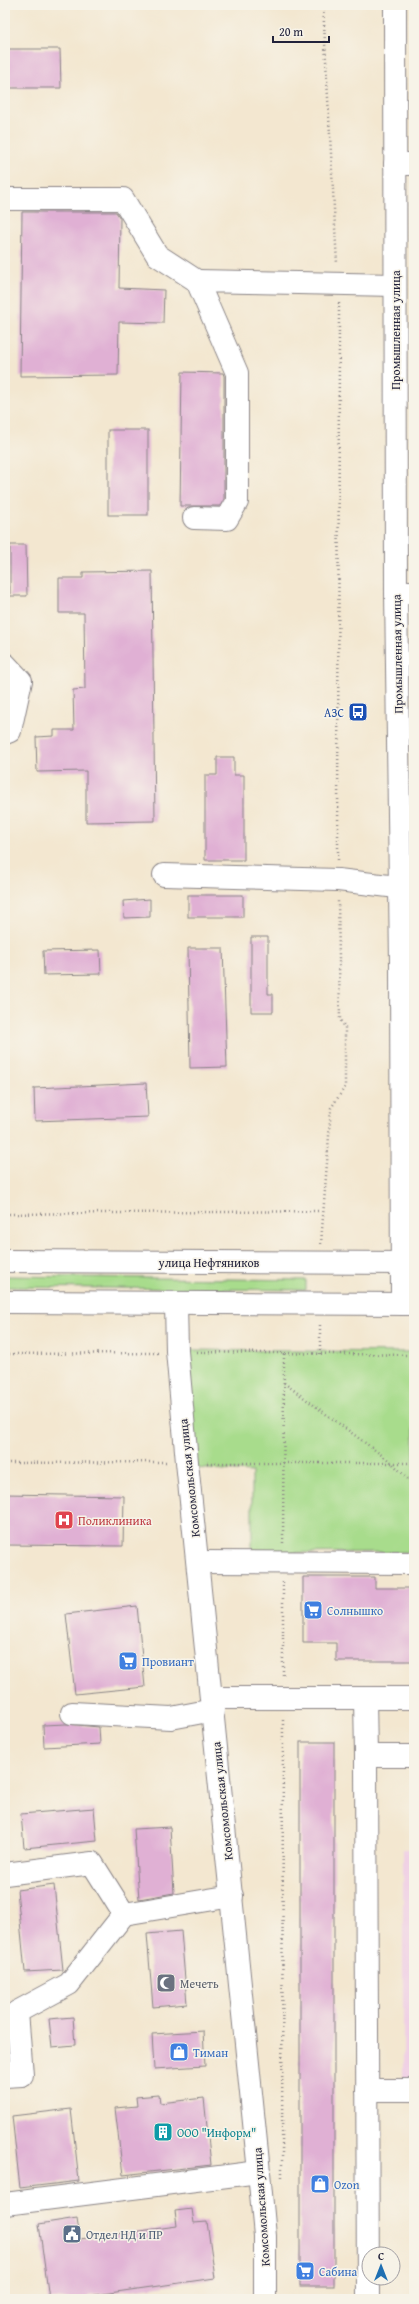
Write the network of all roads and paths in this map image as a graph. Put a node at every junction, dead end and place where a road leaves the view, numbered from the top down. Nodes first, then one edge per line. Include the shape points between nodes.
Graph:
1 (323, 5) edge
2 (395, 5) edge
3 (405, 164) edge
4 (5, 199) edge
5 (197, 281) junction
6 (339, 285) junction
7 (395, 285) junction
8 (194, 518) dead end
9 (405, 592) edge
10 (5, 664) edge
11 (5, 733) edge
12 (164, 874) dead end
13 (338, 880) junction
14 (407, 889) edge
15 (408, 963) edge
16 (408, 1093) edge
17 (323, 1211) junction
18 (5, 1214) edge
19 (5, 1261) edge
20 (321, 1263) junction
21 (408, 1263) edge
22 (5, 1302) edge
23 (176, 1303) junction
24 (320, 1304) junction
25 (408, 1304) edge
26 (177, 1352) junction
27 (5, 1354) edge
28 (284, 1354) junction
29 (320, 1354) junction
30 (414, 1355) edge
31 (284, 1383) junction
32 (187, 1462) junction
33 (392, 1462) junction
34 (414, 1463) edge
35 (5, 1464) edge
36 (285, 1464) junction
37 (414, 1485) edge
38 (198, 1562) junction
39 (283, 1563) junction
40 (414, 1563) edge
41 (283, 1698) junction
42 (365, 1698) junction
43 (414, 1698) edge
44 (213, 1704) junction
45 (72, 1713) dead end
46 (366, 1756) junction
47 (414, 1756) edge
48 (5, 1874) edge
49 (232, 1896) junction
50 (124, 1914) junction
51 (5, 2076) edge
52 (367, 2090) junction
53 (414, 2090) edge
54 (259, 2172) junction
55 (282, 2180) dead end
56 (5, 2204) edge
57 (265, 2299) edge
58 (368, 2299) edge

1 - 6 path
2 - 3 main road, Промышленная улица
3 - 7 main road, Промышленная улица
4 - 5 main road via 123,199 157,255
5 - 6 main road
5 - 8 main road via 237,373 237,502 227,519
6 - 7 main road
6 - 13 path
7 - 9 main road, Промышленная улица
9 - 14 main road, Промышленная улица
10 - 11 main road via 20,681 10,731
12 - 13 main road
13 - 14 main road
13 - 17 path via 340,1020 345,1027 345,1087 331,1108
14 - 15 main road, Промышленная улица
15 - 16 main road, Промышленная улица
16 - 21 main road, Промышленная улица
17 - 18 path
17 - 20 path via 320,1227
19 - 20 main road, улица Нефтяников
20 - 21 main road, улица Нефтяников
21 - 25 main road, Промышленная улица
22 - 23 main road
23 - 24 main road
23 - 26 main road, Комсомольская улица
24 - 25 main road
24 - 29 path
26 - 27 path
26 - 28 path
26 - 32 main road, Комсомольская улица
28 - 29 path
28 - 31 path
29 - 30 path
31 - 33 path
31 - 36 path
32 - 35 path
32 - 36 path
32 - 38 main road, Комсомольская улица
33 - 34 path
33 - 36 path
33 - 37 path
36 - 39 path
38 - 39 main road
38 - 44 main road, Комсомольская улица
39 - 40 main road
39 - 41 path
41 - 42 main road
41 - 44 main road
41 - 55 path
42 - 43 main road
42 - 46 main road
44 - 45 main road via 171,1718
44 - 49 main road, Комсомольская улица
46 - 47 main road
46 - 52 main road
48 - 50 main road via 92,1863
49 - 50 main road
49 - 54 main road, Комсомольская улица
50 - 51 main road via 69,1984 17,2012 22,2075
52 - 53 main road
52 - 58 main road
54 - 56 main road
54 - 57 main road, Комсомольская улица via 265,2236

